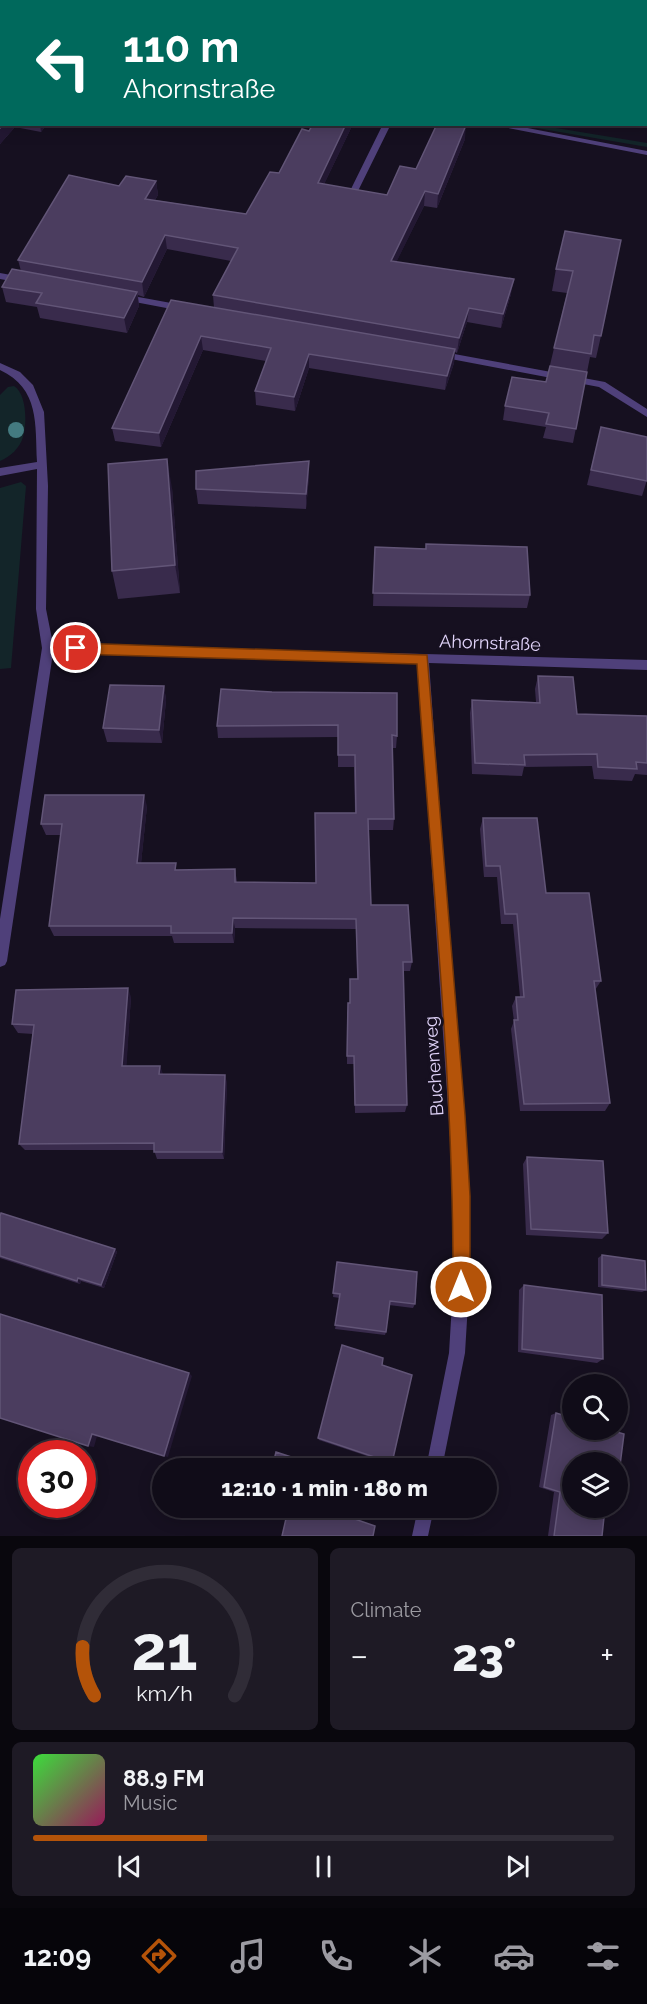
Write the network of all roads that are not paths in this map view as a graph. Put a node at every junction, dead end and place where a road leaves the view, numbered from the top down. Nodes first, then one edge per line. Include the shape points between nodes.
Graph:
1 (386, 126) edge
2 (503, 126) edge
3 (647, 153) edge
4 (354, 191) edge
5 (0, 276) edge
6 (34, 282) edge
7 (113, 295) edge
8 (193, 310) edge
9 (423, 351) edge
10 (1, 368) edge
11 (647, 414) edge
12 (42, 465) junction
13 (0, 472) edge
14 (48, 648) junction
15 (423, 659) junction
16 (647, 665) edge
17 (0, 961) edge
18 (436, 1458) edge
19 (424, 1518) edge
20 (420, 1536) edge

1 - 4 street
2 - 3 street
5 - 6 street
7 - 8 street
9 - 11 street via 602,384
10 - 12 street via 17,374 30,387 39,412
12 - 13 street
12 - 14 street via 41,609
14 - 15 street, Ahornstraße
14 - 17 street
15 - 16 street, Ahornstraße
15 - 18 street, Buchenweg via 461,1196 457,1353
19 - 20 street

